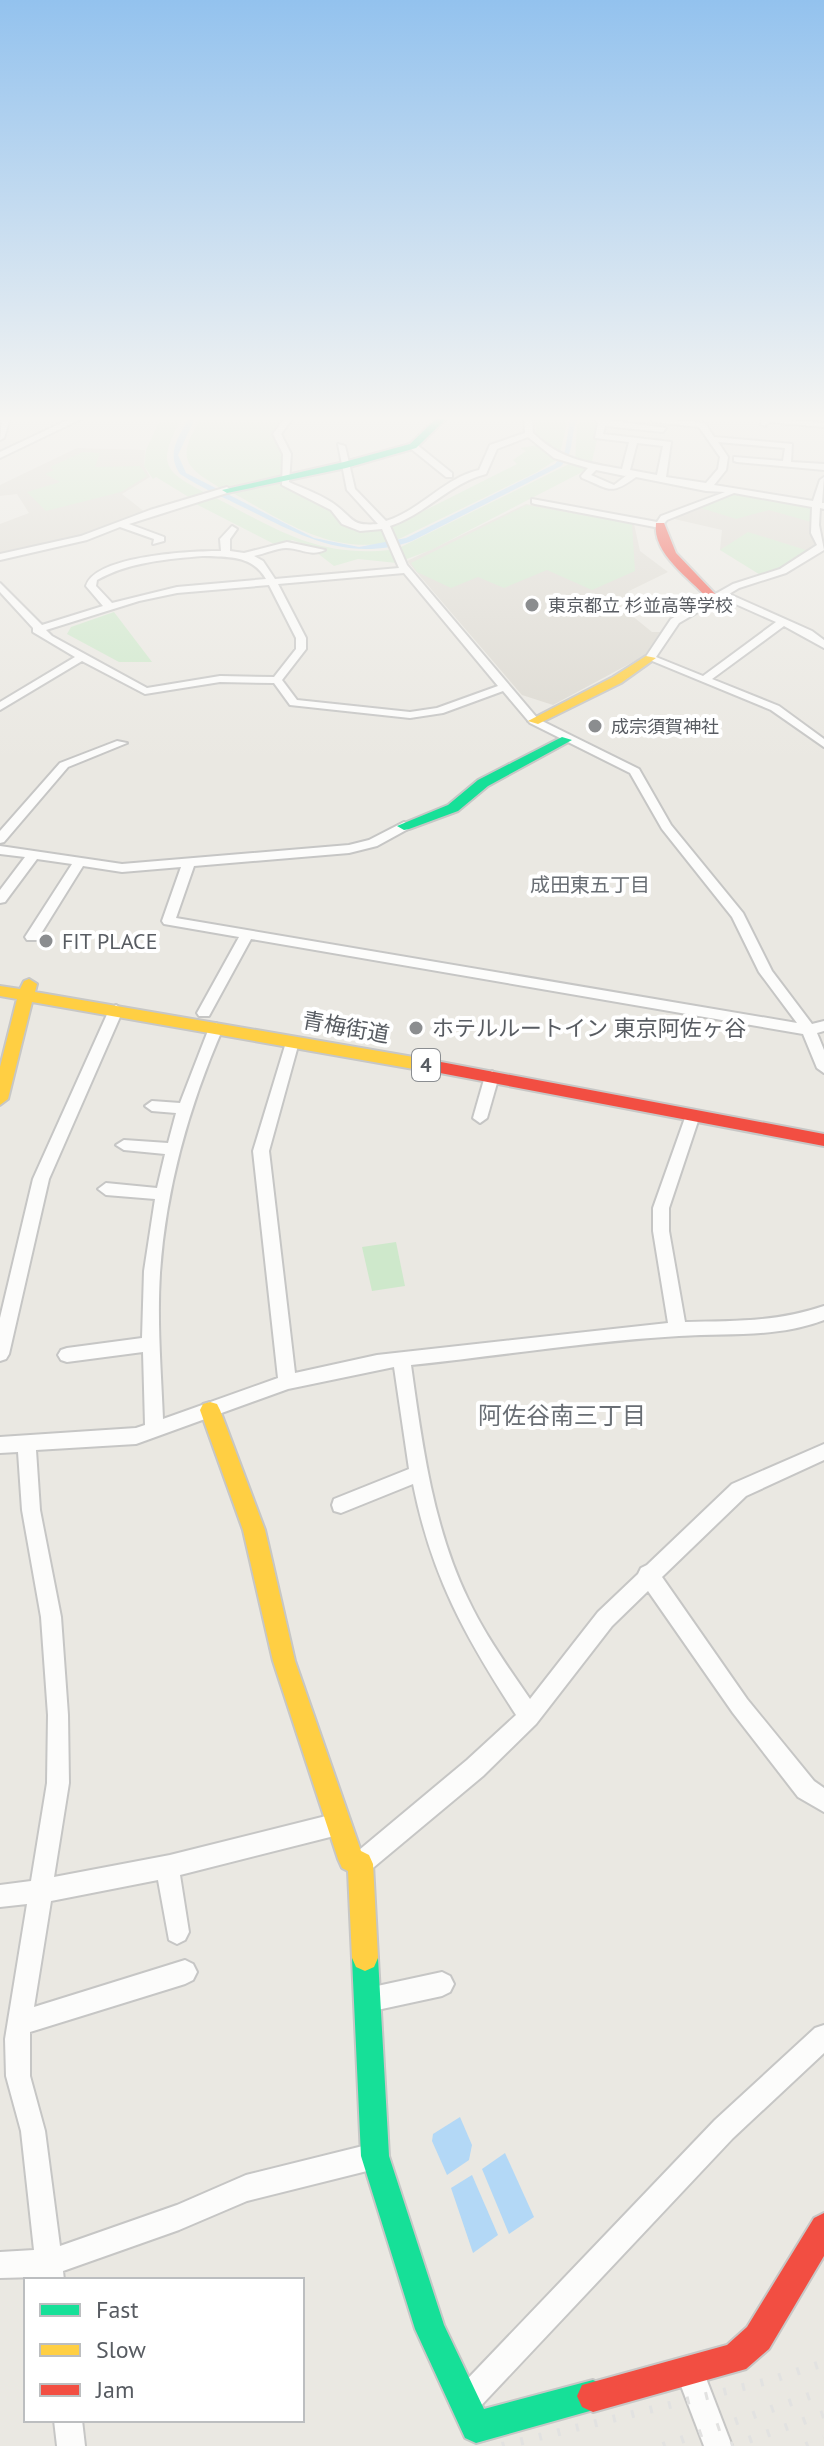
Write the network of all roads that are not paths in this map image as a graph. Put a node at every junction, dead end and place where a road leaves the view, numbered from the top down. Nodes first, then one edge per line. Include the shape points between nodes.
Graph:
1 (101, 532) edge
2 (142, 532) edge
3 (230, 532) edge
4 (387, 532) edge
5 (658, 532) edge
6 (156, 542) dead end
7 (822, 546) edge
8 (320, 550) dead end
9 (226, 555) junction
10 (245, 556) junction
11 (0, 557) edge
12 (406, 570) junction
13 (268, 580) junction
14 (0, 586) edge
15 (716, 596) junction
16 (109, 606) junction
17 (783, 622) junction
18 (37, 630) junction
19 (824, 645) edge
20 (83, 656) junction
21 (650, 658) junction
22 (707, 678) junction
23 (277, 680) junction
24 (505, 687) junction
25 (0, 707) edge
26 (534, 721) junction
27 (566, 740) junction
28 (121, 743) dead end
29 (824, 744) edge
30 (404, 826) joint
31 (0, 839) edge
32 (0, 850) edge
33 (32, 857) junction
34 (189, 861) junction
35 (78, 864) junction
36 (0, 899) edge
37 (247, 935) junction
38 (32, 937) dead end
39 (0, 981) edge
40 (28, 989) junction
41 (0, 991) edge
42 (116, 1010) junction
43 (204, 1013) junction
44 (216, 1028) junction
45 (817, 1028) edge
46 (292, 1042) junction
47 (824, 1068) edge
48 (492, 1076) junction
49 (0, 1099) edge
50 (152, 1106) dead end
51 (186, 1113) junction
52 (693, 1115) junction
53 (480, 1118) dead end
54 (824, 1124) edge
55 (824, 1140) edge
56 (124, 1145) dead end
57 (175, 1149) junction
58 (106, 1189) dead end
59 (164, 1194) junction
60 (824, 1313) edge
61 (678, 1329) junction
62 (153, 1344) junction
63 (0, 1354) edge
64 (67, 1355) dead end
65 (402, 1360) junction
66 (287, 1382) junction
67 (210, 1410) junction
68 (154, 1431) junction
69 (26, 1443) junction
70 (0, 1445) edge
71 (824, 1452) edge
72 (417, 1474) junction
73 (341, 1505) dead end
74 (648, 1574) junction
75 (529, 1717) junction
76 (824, 1801) edge
77 (338, 1824) junction
78 (360, 1864) junction
79 (167, 1865) junction
80 (39, 1892) junction
81 (0, 1896) edge
82 (177, 1932) dead end
83 (185, 1972) dead end
84 (442, 1984) dead end
85 (368, 2000) junction
86 (21, 2023) junction
87 (824, 2037) edge
88 (375, 2156) junction
89 (824, 2228) edge
90 (0, 2265) edge
91 (49, 2271) edge
92 (689, 2370) junction
93 (465, 2402) junction
94 (68, 2422) edge
95 (71, 2446) edge
96 (718, 2446) edge

1 - 11 street
2 - 6 street via 161,539
3 - 9 street
4 - 12 street
5 - 15 street via 663,547
7 - 15 street via 783,571
8 - 10 street via 287,545
9 - 10 street
9 - 16 street via 168,557 98,574 92,589
10 - 13 street via 261,564
12 - 13 street
12 - 24 street
13 - 16 street via 168,592
13 - 23 street via 303,643
14 - 18 street
15 - 17 street
15 - 21 street via 675,621
16 - 18 street
17 - 19 street
17 - 22 street
18 - 20 street
20 - 23 street via 145,691 220,679
20 - 25 street
21 - 22 street
21 - 26 street
22 - 29 street via 775,708
23 - 24 street via 288,697 304,707 400,714 439,711
24 - 26 street
26 - 27 street
27 - 30 street via 483,783 453,808
27 - 45 street via 635,771 677,841 738,916 766,972
28 - 31 street via 64,765
30 - 34 street via 349,849
32 - 33 street
33 - 35 street
33 - 36 street
34 - 35 street via 122,868
34 - 37 street via 169,921
35 - 38 street
37 - 43 street
37 - 45 street
39 - 40 street, 青梅街道 / 4
40 - 41 street, 青梅街道 / 4
40 - 42 street, 青梅街道 / 4
40 - 43 street, 青梅街道 / 4
40 - 49 street
42 - 44 street, 青梅街道 / 4
42 - 63 street via 41,1179
43 - 54 street, 青梅街道 / 4
44 - 46 street, 青梅街道 / 4
44 - 51 street
45 - 47 street
46 - 48 street, 青梅街道 / 4
46 - 66 street via 261,1151
48 - 52 street, 青梅街道 / 4
48 - 53 street
50 - 51 street
51 - 57 street
52 - 55 street, 青梅街道 / 4
52 - 61 street via 661,1208
56 - 57 street
57 - 59 street
58 - 59 street
59 - 62 street via 152,1272
60 - 61 street via 757,1327
61 - 65 street
62 - 64 street
62 - 68 street
65 - 66 street
65 - 72 street
66 - 67 street
67 - 68 street
67 - 77 street via 254,1530 284,1661
68 - 69 street
69 - 70 street
69 - 80 street via 31,1510 47,1586 58,1715 58,1783
71 - 74 street via 739,1490
72 - 73 street
72 - 75 street via 461,1603
74 - 75 street via 605,1619
74 - 76 street via 740,1706 806,1789
75 - 78 street
77 - 78 street via 351,1859
77 - 79 street
78 - 85 street
79 - 80 street
79 - 82 street
80 - 81 street
80 - 86 street
83 - 86 street
84 - 85 street
85 - 88 street
86 - 91 street via 18,2076 33,2131
87 - 93 street via 724,2129
88 - 91 street via 246,2188
88 - 93 street via 430,2329
89 - 92 street via 758,2338 735,2358
90 - 91 street
92 - 93 street via 476,2427
92 - 96 street
94 - 95 street

